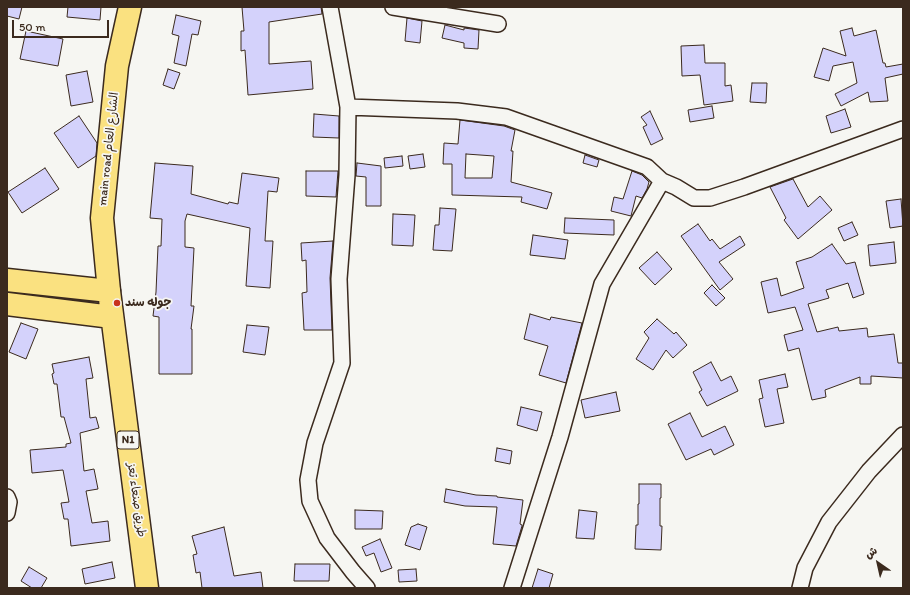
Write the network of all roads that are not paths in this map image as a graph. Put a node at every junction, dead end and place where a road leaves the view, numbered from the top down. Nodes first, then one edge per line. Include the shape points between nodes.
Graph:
1 (130, 7) edge
2 (330, 7) edge
3 (393, 7) edge
4 (498, 24) dead end
5 (348, 107) junction
6 (903, 129) edge
7 (662, 181) junction
8 (7, 280) edge
9 (109, 291) junction
10 (8, 306) edge
11 (112, 317) junction
12 (903, 435) edge
13 (7, 497) edge
14 (7, 513) edge
15 (147, 588) edge
16 (367, 588) edge
17 (512, 588) edge
18 (800, 588) edge

1 - 9 main road, main road الشارع العام via 117,66 102,218
2 - 5 street
3 - 4 street
5 - 7 street via 457,111 506,117 647,167
5 - 16 street via 347,175 339,279 342,362 315,443 308,480 310,500 327,538
6 - 7 street via 710,198 694,198
7 - 17 street via 602,284 560,437
8 - 9 main road
9 - 11 main road, طريق صنعاء تعز / N1
10 - 11 main road
11 - 15 main road, طريق صنعاء تعز / N1
12 - 18 street via 869,471 829,522 805,568
13 - 14 street

